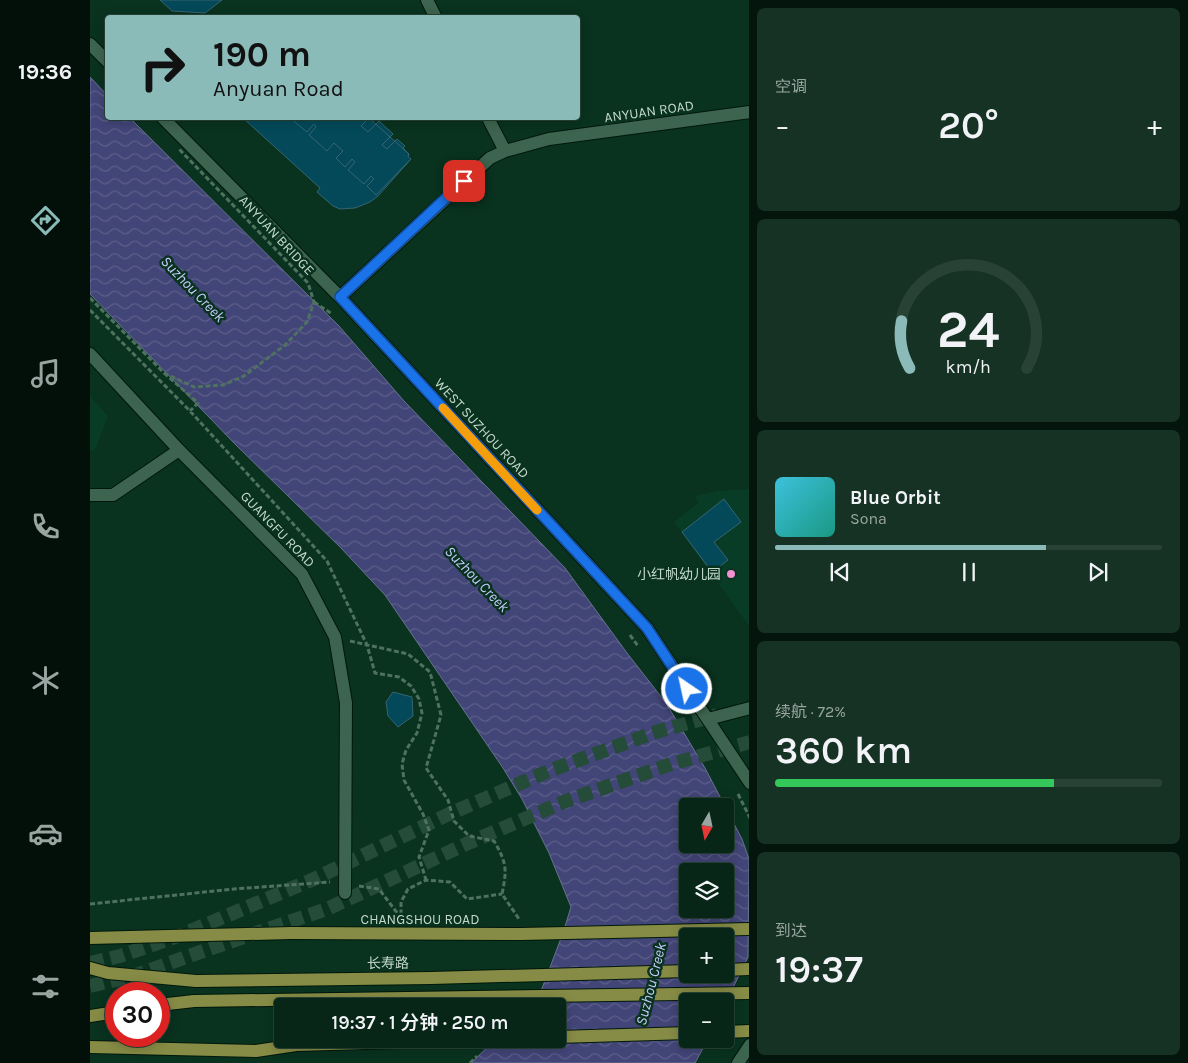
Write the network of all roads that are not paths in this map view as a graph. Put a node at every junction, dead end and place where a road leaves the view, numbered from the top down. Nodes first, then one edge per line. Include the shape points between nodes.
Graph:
1 (426, 0) edge
2 (434, 15) edge
3 (90, 44) edge
4 (105, 59) edge
5 (749, 112) edge
6 (165, 120) edge
7 (489, 120) edge
8 (505, 150) junction
9 (340, 297) junction
10 (90, 354) edge
11 (179, 450) junction
12 (90, 495) edge
13 (749, 708) edge
14 (708, 719) junction
15 (749, 783) edge
16 (345, 888) road end
17 (749, 929) edge
18 (90, 938) edge
19 (90, 968) edge
20 (749, 969) edge
21 (734, 970) edge
22 (679, 971) edge
23 (749, 993) edge
24 (170, 1003) edge
25 (105, 1014) edge
26 (90, 1016) edge
27 (749, 1031) edge
28 (734, 1032) edge
29 (679, 1033) edge
30 (566, 1037) edge
31 (749, 1045) edge
32 (90, 1047) edge
33 (276, 1048) edge
34 (738, 1063) edge

1 - 2 street
3 - 4 street
5 - 8 street, ANYUAN ROAD via 550,139
6 - 9 street, WEST SUZHOU ROAD
7 - 8 street
8 - 9 street, ANYUAN ROAD via 490,158
9 - 14 street, WEST SUZHOU ROAD via 647,628
10 - 11 street, GUANGFU ROAD
11 - 12 street via 113,495
11 - 16 street, GUANGFU ROAD via 302,574 336,638 346,703
13 - 14 street
14 - 15 street, WEST SUZHOU ROAD
17 - 18 main road, CHANGSHOU ROAD, bridge
19 - 22 main road, 长寿路, bridge via 108,973 196,981
20 - 21 main road
23 - 24 main road, bridge via 194,1000
25 - 26 main road
27 - 28 main road
29 - 30 main road
31 - 34 street
32 - 33 main road, bridge via 256,1051

